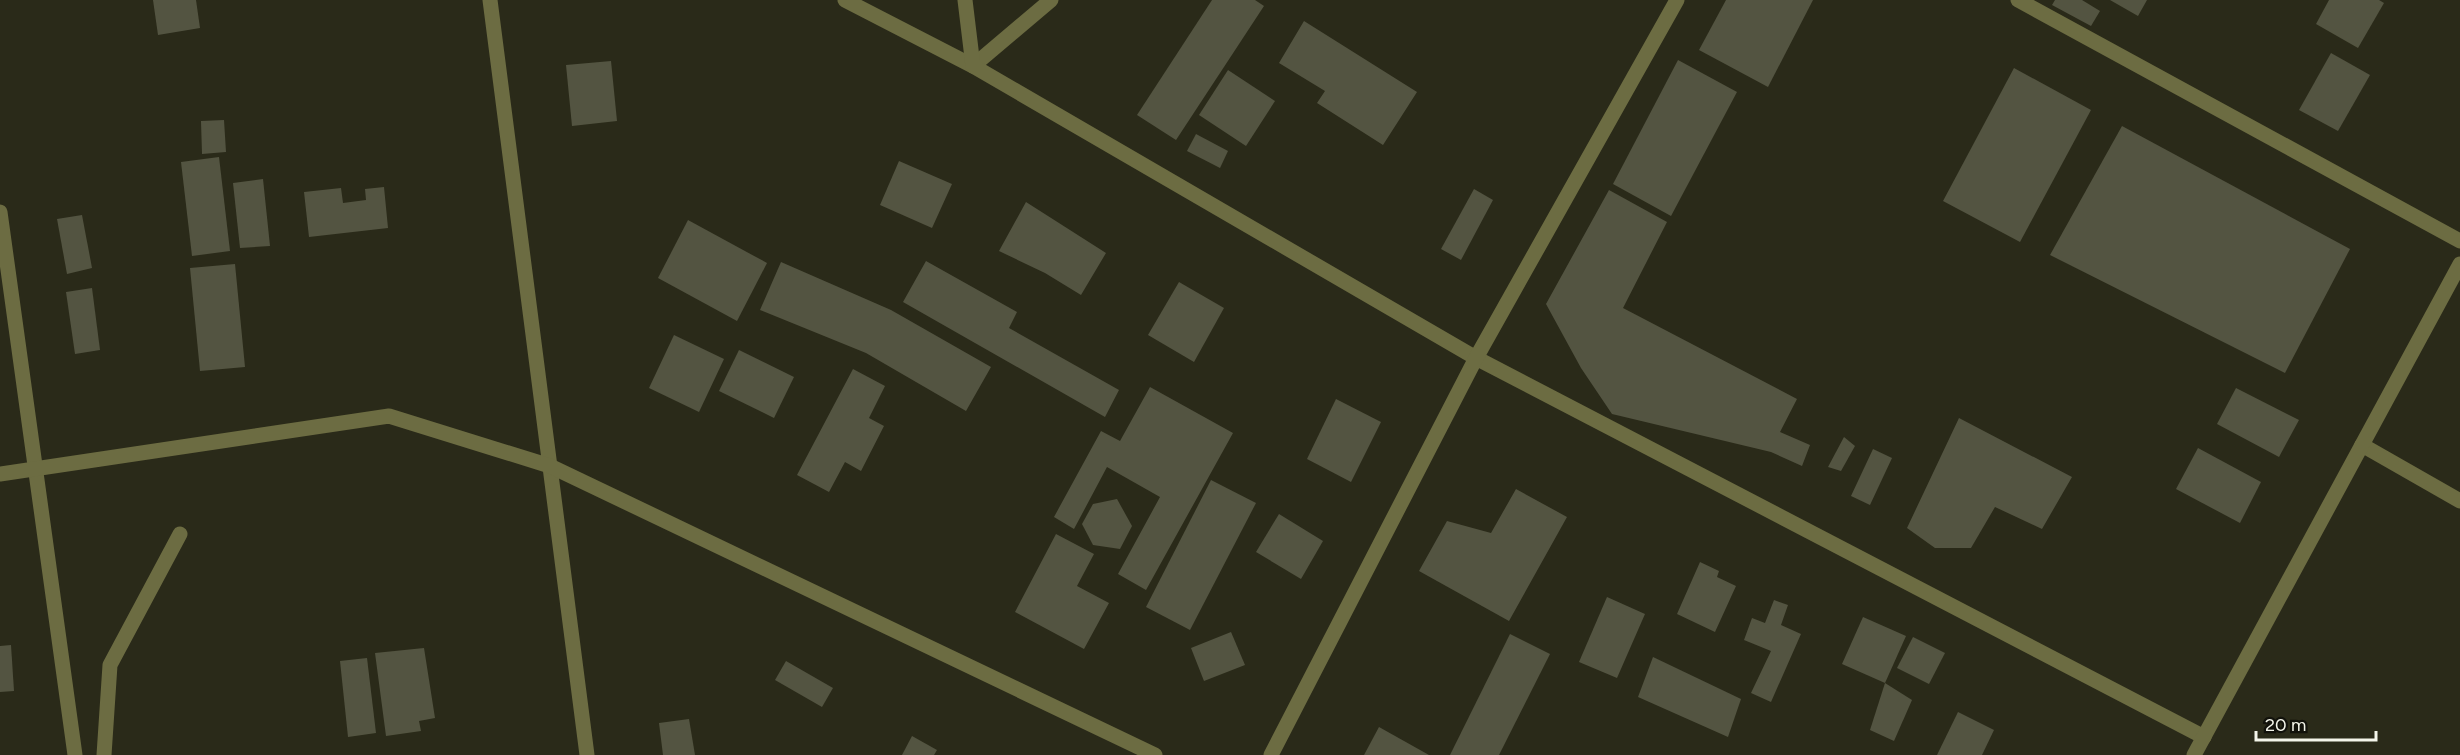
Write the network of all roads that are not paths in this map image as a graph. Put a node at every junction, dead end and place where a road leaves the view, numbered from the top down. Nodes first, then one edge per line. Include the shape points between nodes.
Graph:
1 (490, 0) edge
2 (845, 0) edge
3 (965, 0) edge
4 (1051, 0) edge
5 (1677, 0) edge
6 (2018, 0) edge
7 (973, 66) junction
8 (0, 212) edge
9 (2460, 241) edge
10 (2460, 264) edge
11 (1476, 358) junction
12 (2362, 445) junction
13 (550, 466) junction
14 (36, 469) junction
15 (0, 474) edge
16 (2460, 501) edge
17 (180, 534) dead end
18 (2204, 737) junction
19 (75, 755) edge
20 (104, 755) edge
21 (587, 755) edge
22 (1155, 755) edge
23 (1271, 755) edge
24 (2194, 755) edge

1 - 13 street
2 - 7 street
3 - 7 street
4 - 7 street
5 - 11 street
6 - 9 street
7 - 11 street
8 - 14 street
10 - 12 street
11 - 18 street
11 - 23 street
12 - 16 street
12 - 18 street
13 - 14 street via 389,416
13 - 21 street
13 - 22 street
14 - 15 street
14 - 19 street
17 - 20 street via 110,665
18 - 24 street

